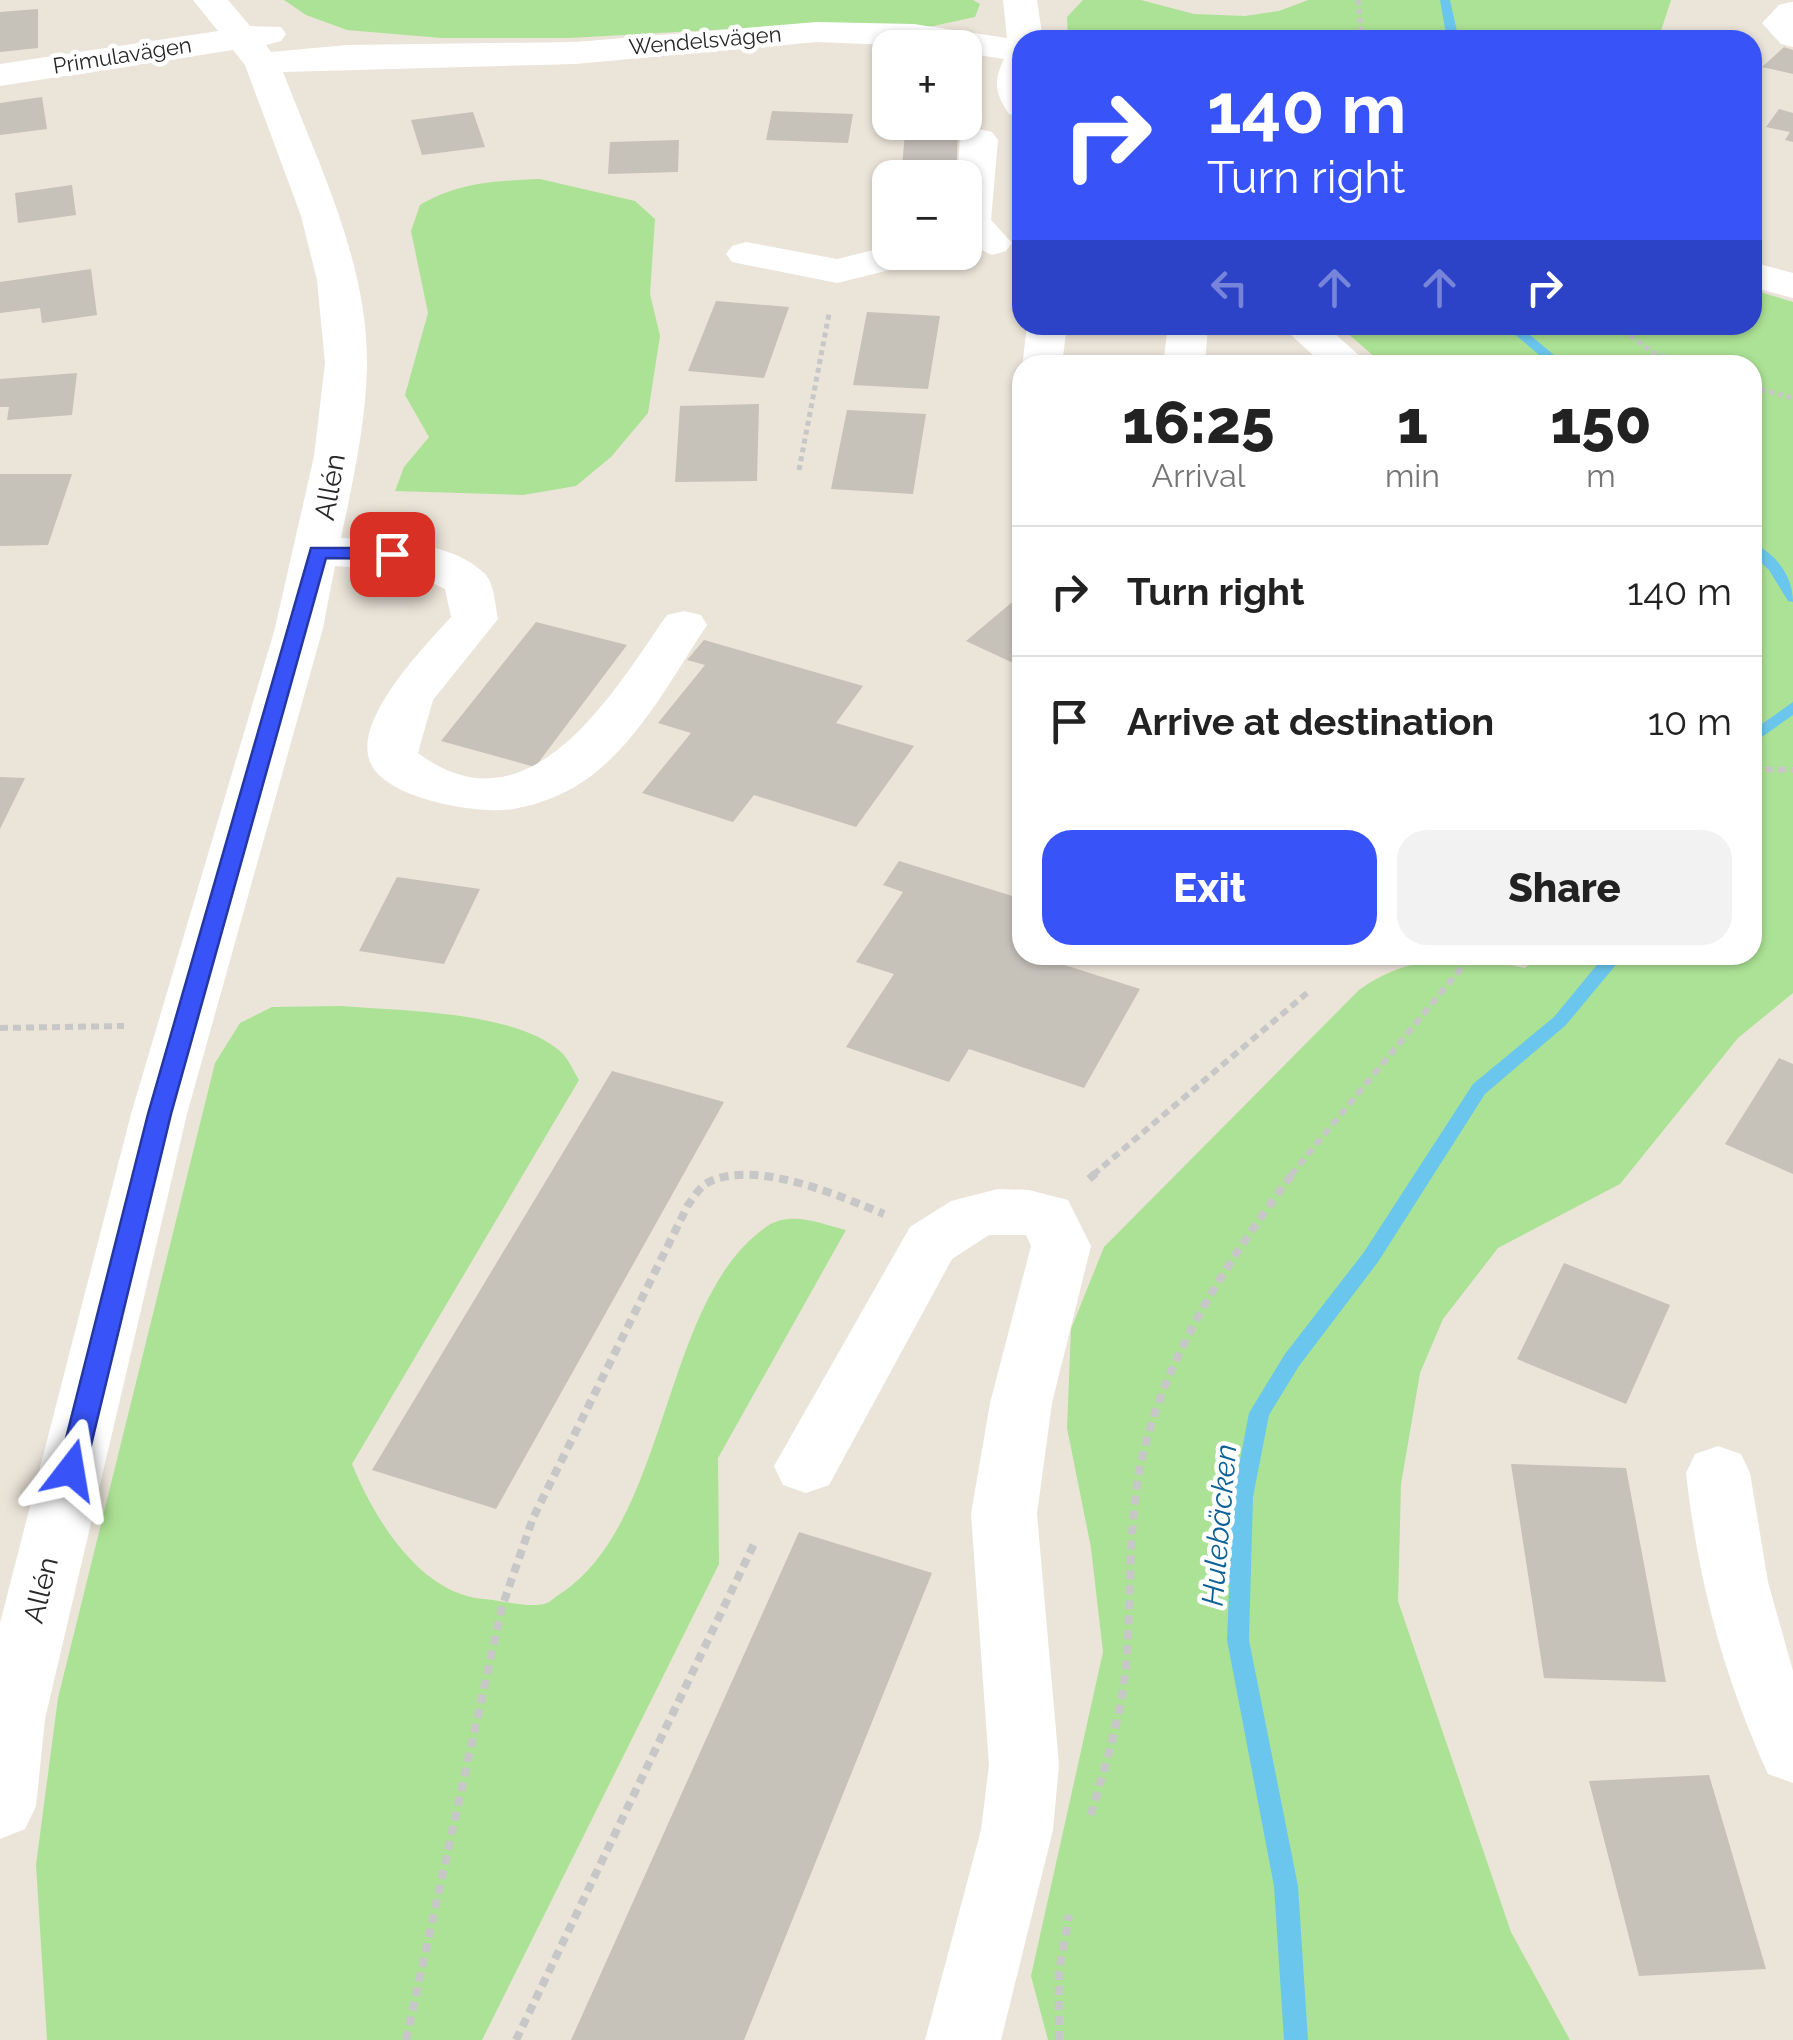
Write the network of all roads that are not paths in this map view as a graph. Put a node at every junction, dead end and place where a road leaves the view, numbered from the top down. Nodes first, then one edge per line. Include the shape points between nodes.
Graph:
1 (1020, 0) edge
2 (1024, 30) edge
3 (239, 33) edge
4 (1012, 52) edge
5 (0, 74) edge
6 (979, 140) dead end
7 (993, 242) edge
8 (746, 254) dead end
9 (872, 263) edge
10 (1762, 277) edge
11 (1793, 286) edge
12 (1312, 335) edge
13 (1337, 355) edge
14 (318, 552) junction
15 (684, 626) dead end
16 (806, 1466) dead end
17 (1718, 1473) dead end
18 (1793, 1751) edge
19 (0, 1806) edge
20 (962, 2040) edge

1 - 2 street
3 - 4 street, Wendelsvägen via 387,56 576,53 817,32 914,34
3 - 5 street, Primulavägen
3 - 14 street, Allén via 320,216 339,297 346,363
6 - 7 street via 972,220 974,231
8 - 9 street via 837,271
10 - 11 street
12 - 13 street
14 - 15 street via 392,554 444,566 467,582 475,620 409,699 392,734 393,758 419,781 448,789 504,796 541,786 588,757
14 - 19 street, Allén via 160,1114 10,1719
16 - 20 street via 931,1243 963,1218 1011,1208 1047,1216 1061,1246 1058,1270 1021,1403 1004,1514 1024,1766 1016,1830
17 - 18 street via 1731,1581 1748,1649

